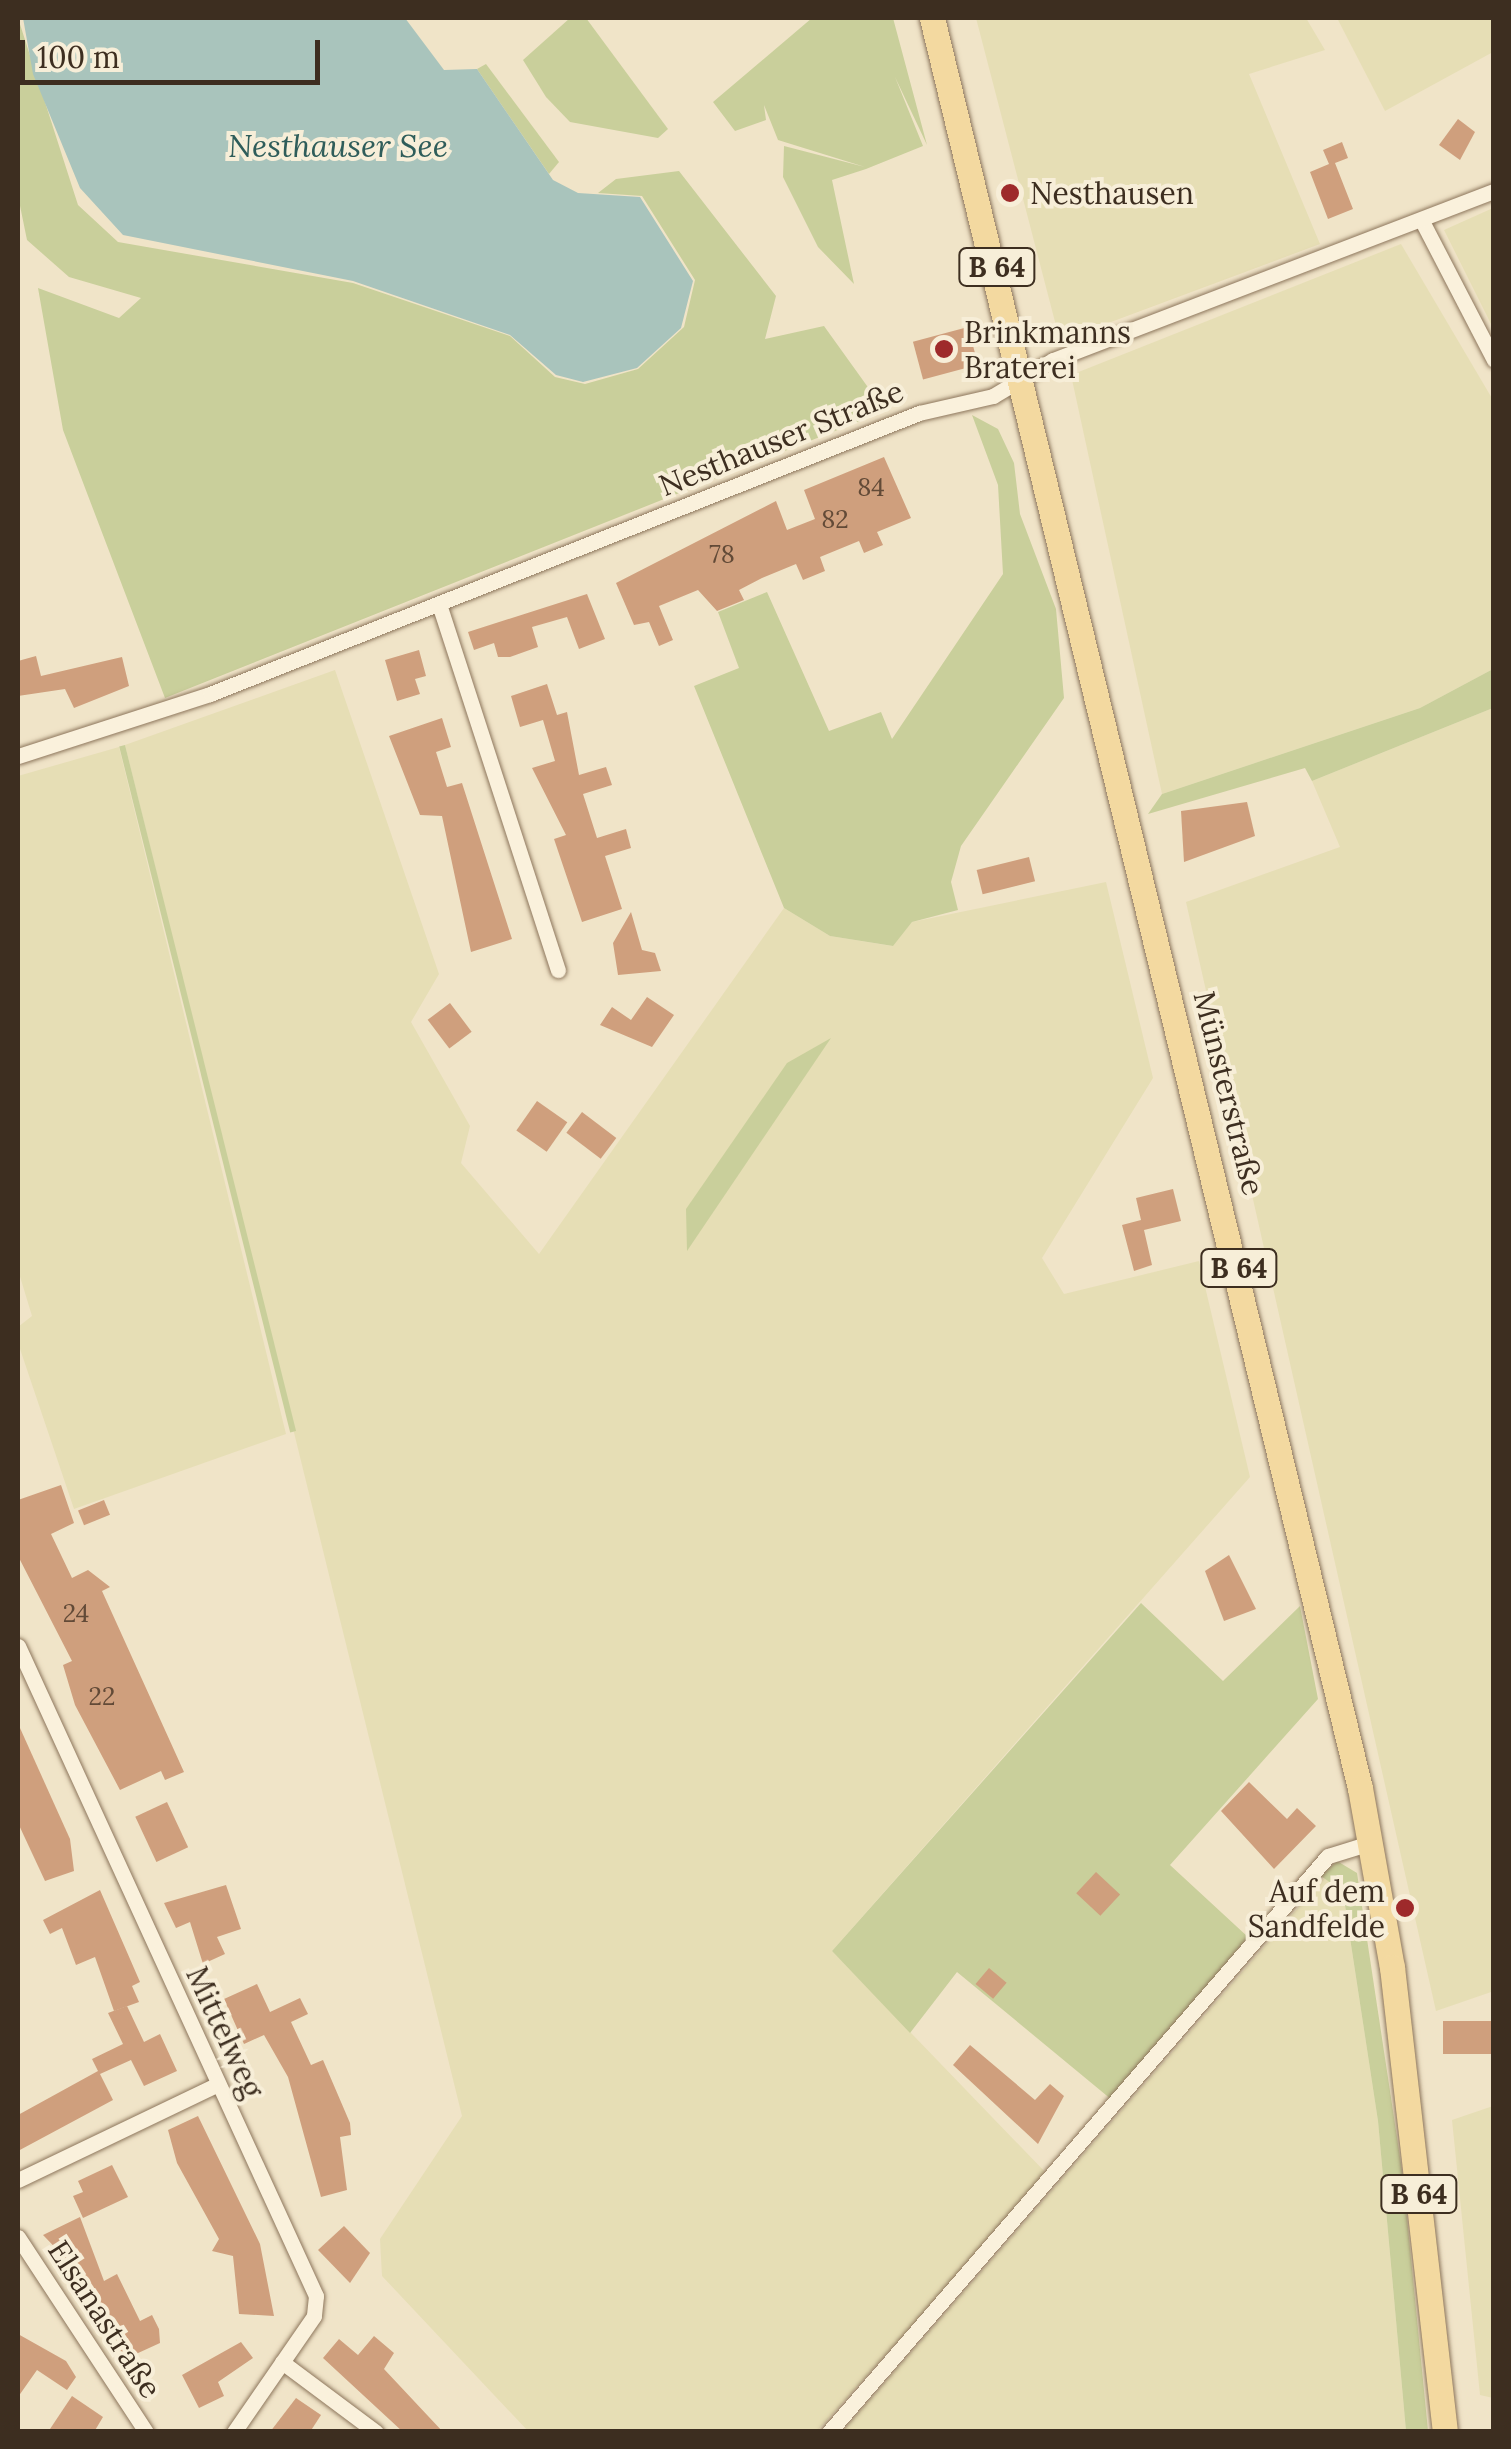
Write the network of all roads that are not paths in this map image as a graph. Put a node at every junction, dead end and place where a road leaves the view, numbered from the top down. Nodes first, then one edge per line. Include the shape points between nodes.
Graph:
1 (932, 18) edge
2 (1494, 191) edge
3 (1422, 223) junction
4 (1494, 360) edge
5 (1024, 374) junction
6 (438, 604) junction
7 (18, 756) edge
8 (558, 970) dead end
9 (18, 1646) edge
10 (1370, 1843) junction
11 (218, 2084) junction
12 (18, 2180) edge
13 (18, 2237) edge
14 (282, 2362) junction
15 (146, 2432) edge
16 (234, 2432) edge
17 (376, 2432) edge
18 (828, 2432) edge
19 (1444, 2432) edge

1 - 5 main road, Münsterstraße / B 64
2 - 3 street, Nesthauser Straße
3 - 4 street
3 - 5 street, Nesthauser Straße
5 - 6 street, Nesthauser Straße via 993,396 931,408
5 - 10 main road, Münsterstraße / B 64 via 1300,1512
6 - 7 street, Nesthauser Straße
6 - 8 street
9 - 11 street, Mittelweg
10 - 18 street via 1328,1856
10 - 19 main road, Münsterstraße / B 64 via 1410,2106
11 - 12 street
11 - 14 street, Mittelweg via 316,2296 314,2316
13 - 15 street, Elsanastraße
14 - 16 street, Mittelweg
14 - 17 street

